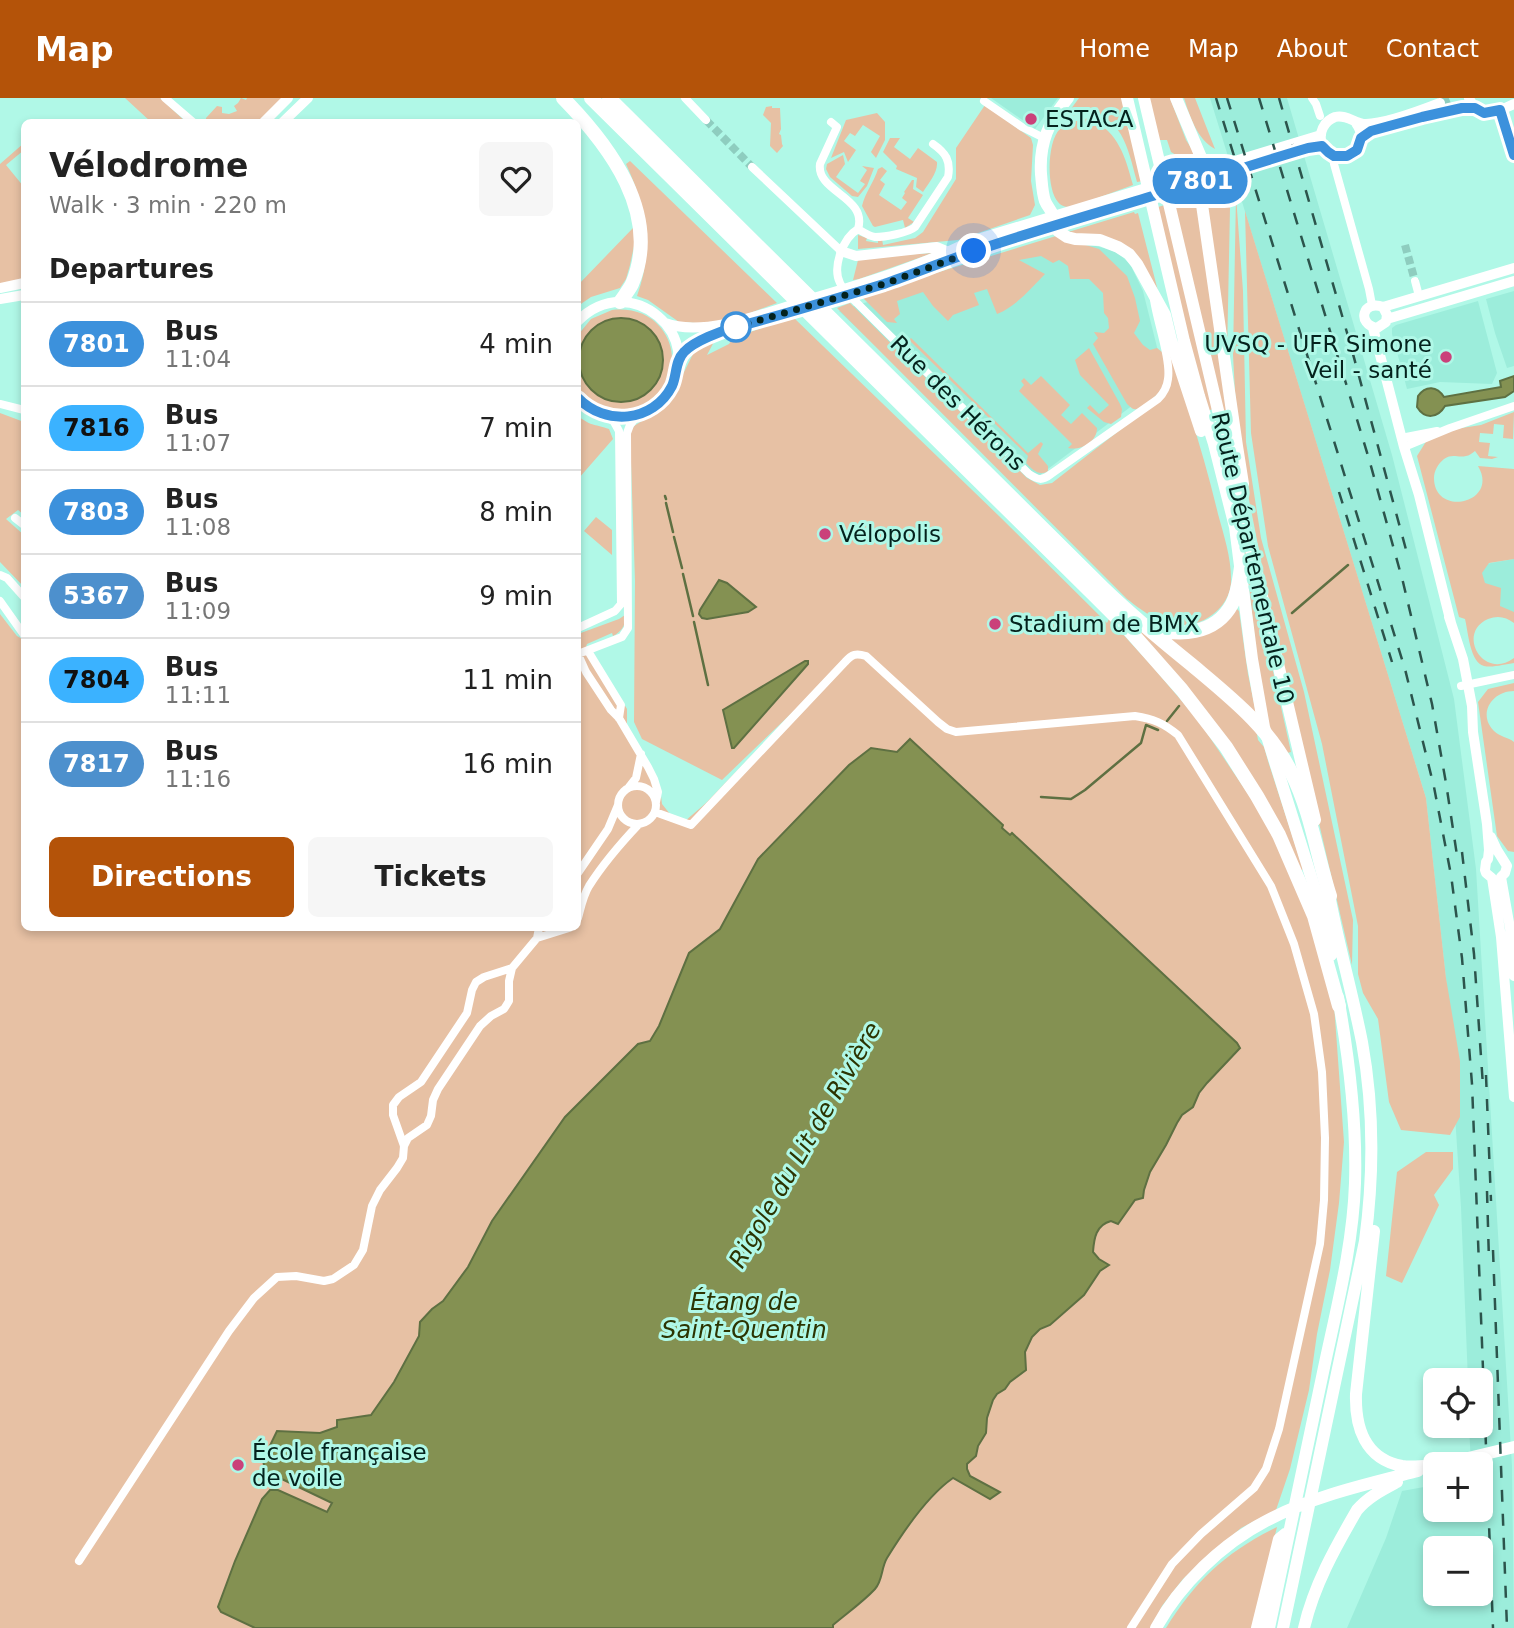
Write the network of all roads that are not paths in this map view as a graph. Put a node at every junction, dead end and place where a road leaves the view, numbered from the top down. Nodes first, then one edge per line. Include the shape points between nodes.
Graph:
1 (165, 98) edge
2 (288, 98) edge
3 (307, 98) edge
4 (563, 98) edge
5 (591, 98) edge
6 (609, 98) edge
7 (685, 98) edge
8 (1068, 98) edge
9 (1075, 98) edge
10 (1127, 98) edge
11 (1144, 98) edge
12 (1175, 98) edge
13 (984, 100) dead end
14 (1314, 100) edge
15 (1472, 103) edge
16 (279, 107) junction
17 (1513, 107) edge
18 (1458, 109) dead end
19 (1500, 110) junction
20 (1320, 116) dead end
21 (190, 119) edge
22 (267, 119) edge
23 (274, 119) edge
24 (287, 119) edge
25 (706, 120) tunnel mouth
26 (831, 122) dead end
27 (1356, 123) junction
28 (1044, 138) junction
29 (1361, 138) junction
30 (1322, 140) junction
31 (933, 144) dead end
32 (1514, 155) edge
33 (1334, 164) dead end
34 (752, 166) tunnel mouth
35 (1202, 176) junction
36 (1055, 221) junction
37 (858, 229) junction
38 (841, 251) junction
39 (950, 256) junction
40 (1514, 268) edge
41 (1416, 281) tunnel mouth
42 (1514, 281) edge
43 (21, 284) edge
44 (0, 288) edge
45 (1153, 293) junction
46 (21, 296) edge
47 (1419, 296) junction
48 (0, 299) edge
49 (621, 302) junction
50 (1377, 306) junction
51 (770, 315) junction
52 (581, 318) edge
53 (665, 323) junction
54 (1380, 325) junction
55 (678, 360) junction
56 (581, 401) edge
57 (0, 404) edge
58 (1514, 406) edge
59 (21, 409) edge
60 (638, 415) junction
61 (607, 416) junction
62 (1406, 442) junction
63 (15, 518) dead end
64 (21, 523) edge
65 (1240, 524) junction
66 (1241, 567) junction
67 (0, 576) edge
68 (21, 594) edge
69 (0, 601) edge
70 (1132, 615) junction
71 (581, 627) edge
72 (21, 631) edge
73 (588, 651) junction
74 (581, 653) edge
75 (581, 660) edge
76 (1514, 675) edge
77 (1465, 685) junction
78 (611, 688) junction
79 (600, 694) junction
80 (619, 718) junction
81 (641, 754) junction
82 (629, 787) junction
83 (618, 805) junction
84 (656, 807) junction
85 (639, 824) junction
86 (1487, 824) junction
87 (1488, 859) junction
88 (1506, 859) edge
89 (581, 869) edge
90 (1503, 874) edge
91 (1329, 896) junction
92 (581, 906) edge
93 (538, 931) edge
94 (559, 931) edge
95 (537, 938) junction
96 (512, 968) junction
97 (1514, 976) edge
98 (1339, 1006) junction
99 (1514, 1097) edge
100 (397, 1127) junction
101 (416, 1132) junction
102 (404, 1146) junction
103 (1371, 1195) junction
104 (1514, 1447) edge
105 (1493, 1452) edge
106 (1514, 1455) edge
107 (1493, 1460) edge
108 (1423, 1470) edge
109 (1423, 1474) edge
110 (1403, 1476) junction
111 (1264, 1525) junction
112 (1290, 1529) junction
113 (79, 1561) dead end
114 (1131, 1628) edge
115 (1156, 1628) edge
116 (1164, 1628) edge
117 (1257, 1628) edge
118 (1269, 1628) edge
119 (1283, 1628) edge
120 (1304, 1628) edge

1 - 21 street
2 - 16 main road
3 - 24 main road
4 - 49 highway via 612,157 637,212 640,255 633,282
5 - 98 highway via 1162,666 1216,733 1279,835 1314,916
6 - 70 highway
7 - 25 street
8 - 28 main road
9 - 36 main road via 1062,114 1050,143 1047,167
10 - 65 main road via 1184,341
11 - 65 main road, Route Départementale 10
12 - 35 main road via 1201,157
13 - 28 street
14 - 20 street
15 - 18 main road
15 - 19 main road via 1484,113
16 - 22 main road
16 - 23 main road
17 - 19 main road
19 - 32 main road
26 - 37 street via 837,127 819,170 854,205
27 - 29 main road
27 - 29 main road via 1441,108
27 - 30 main road via 1345,117 1333,118 1324,126
28 - 36 main road via 1042,189
29 - 30 main road via 1357,150 1343,157 1331,154
30 - 35 main road via 1308,148
31 - 37 street via 948,158 948,177 915,227 910,232 875,237
33 - 50 street
34 - 38 street
35 - 36 main road
35 - 65 main road via 1200,191 1248,509
36 - 39 main road
36 - 45 main road via 1066,237 1100,240 1129,254
37 - 38 street
38 - 39 main road via 856,256 937,247
38 - 45 street, Rue des Hérons via 840,284 1037,479 1045,479 1165,391 1169,369
39 - 51 main road
40 - 47 main road
41 - 47 street
42 - 54 main road
43 - 44 main road
45 - 65 main road via 1165,314 1224,505
46 - 48 main road
47 - 50 main road
49 - 52 main road via 598,306
49 - 53 main road via 646,307
50 - 54 main road via 1387,312
50 - 54 main road via 1366,310 1364,317 1367,324
51 - 53 main road via 693,327
51 - 55 main road via 719,333
53 - 55 main road via 674,338
54 - 62 main road
55 - 60 main road via 667,394
56 - 61 main road
57 - 59 street
58 - 62 street
60 - 61 main road
60 - 73 street via 627,433 628,628 622,637
61 - 71 street via 619,431 621,604
62 - 77 main road via 1463,659
63 - 64 street
65 - 66 main road
65 - 91 main road, Route Départementale 10 via 1314,813
66 - 70 highway via 1231,606 1205,627 1172,633
66 - 98 main road via 1264,727 1323,916
67 - 68 street
69 - 72 street
70 - 91 highway via 1240,705 1279,751 1298,786
73 - 74 street
73 - 78 street
75 - 79 street
76 - 77 street
77 - 86 main road via 1472,706
78 - 79 street via 608,696
78 - 80 street via 621,705
79 - 80 street
80 - 81 street
81 - 82 street via 636,778
81 - 84 street via 658,792
82 - 83 street
82 - 84 street via 651,791
83 - 85 street via 622,817
83 - 89 street
84 - 85 street via 649,820
84 - 114 street via 691,825 851,655 858,653 938,722 956,732 1135,716 1165,724 1178,735 1270,886 1294,944 1314,1014 1325,1138 1320,1244 1266,1469 1254,1488 1172,1564
85 - 92 street via 589,886
86 - 87 main road
86 - 88 main road
87 - 88 main road
87 - 90 main road via 1486,873
88 - 90 main road
90 - 97 main road
90 - 99 main road via 1501,937
91 - 103 main road, Route Départementale 10 via 1369,1092
93 - 95 street
94 - 95 street
95 - 96 street
96 - 100 street via 476,982 467,1013 421,1082 393,1105
96 - 101 street via 509,1001 480,1026 438,1089 427,1125
98 - 112 main road via 1355,1144 1351,1228
100 - 101 street
100 - 102 street
101 - 102 street
102 - 113 street via 403,1158 372,1206 363,1250 354,1265 324,1281 277,1277 254,1298
103 - 110 main road via 1377,1205 1356,1413 1367,1443
103 - 119 main road
104 - 105 main road
106 - 107 main road
108 - 110 main road
109 - 110 main road
110 - 111 main road
110 - 120 main road via 1357,1510 1322,1572
111 - 115 main road via 1214,1558 1187,1584
111 - 116 main road via 1215,1564
112 - 117 main road via 1279,1539
112 - 118 main road

